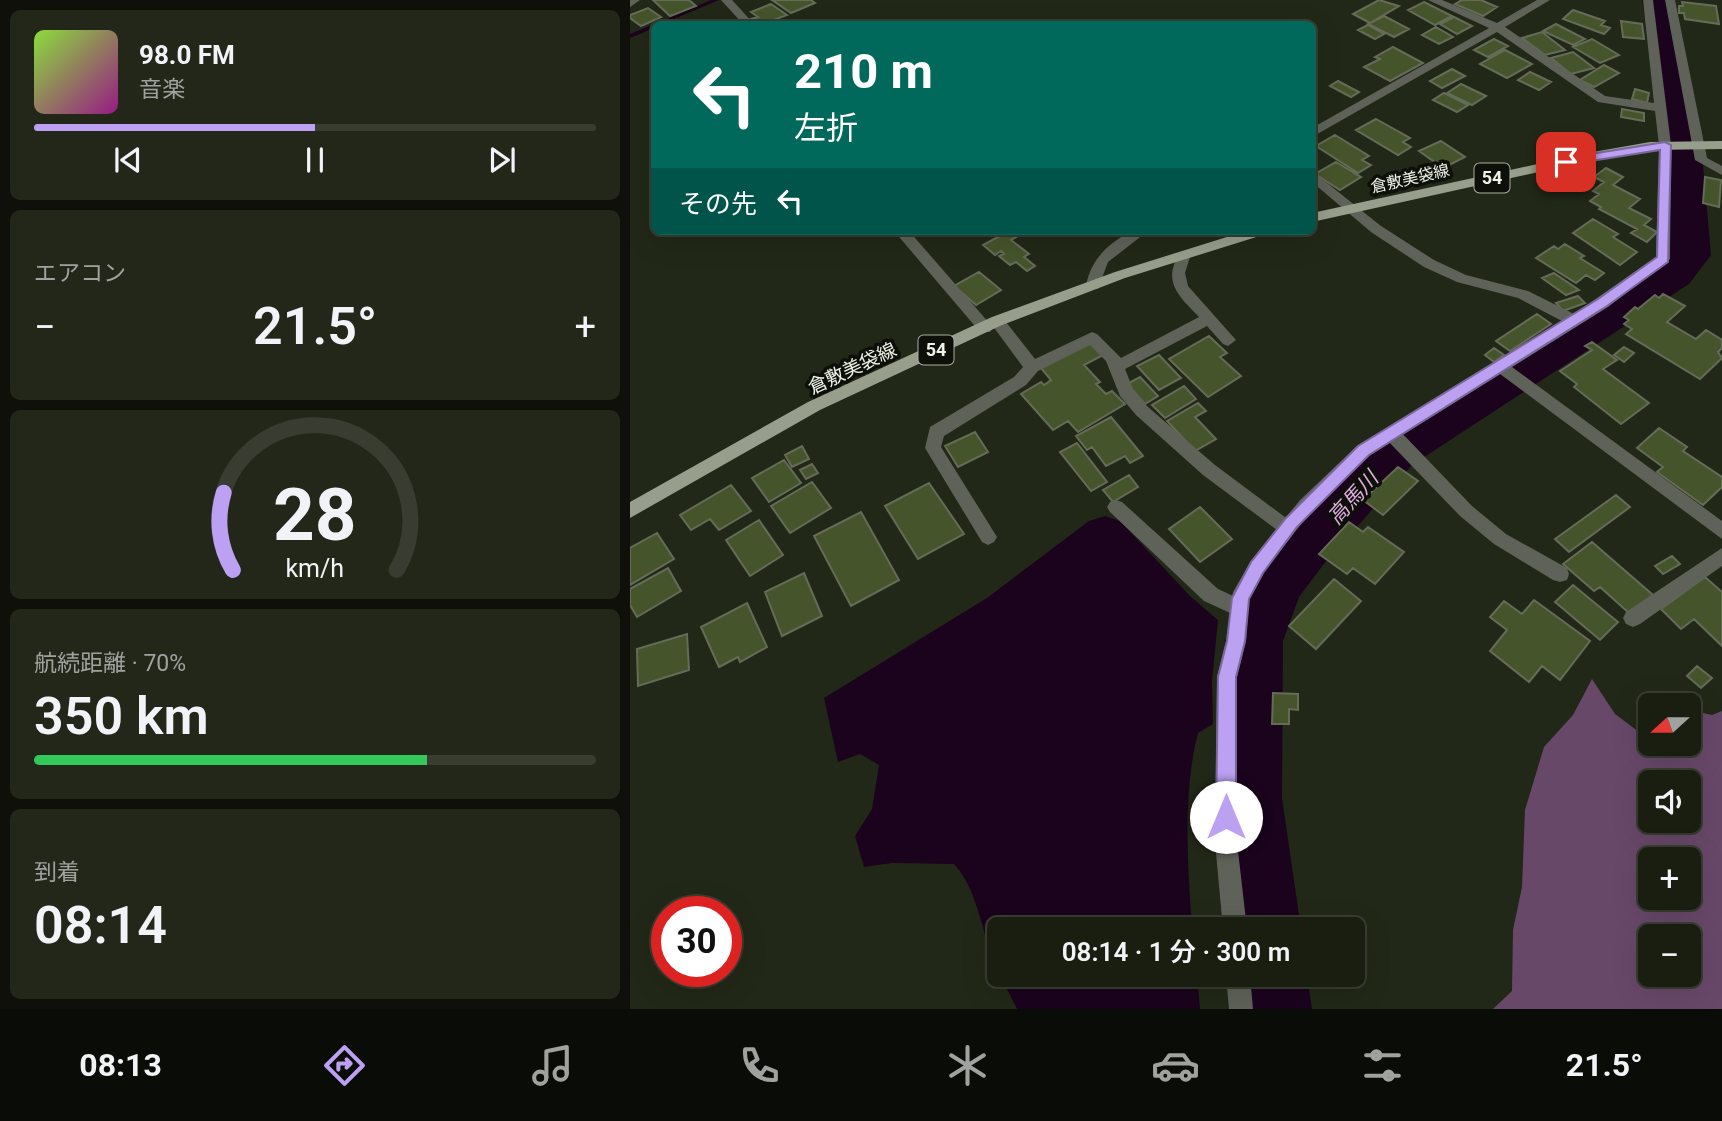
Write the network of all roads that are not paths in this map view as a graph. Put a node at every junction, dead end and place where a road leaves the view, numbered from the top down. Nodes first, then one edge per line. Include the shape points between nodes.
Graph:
1 (635, 0) edge
2 (726, 0) edge
3 (1433, 0) edge
4 (1545, 0) edge
5 (1648, 0) edge
6 (1670, 0) edge
7 (630, 4) edge
8 (746, 21) edge
9 (1497, 27) junction
10 (1660, 108) junction
11 (1316, 131) edge
12 (1669, 145) junction
13 (1696, 145) junction
14 (1722, 145) edge
15 (1722, 171) edge
16 (1316, 178) edge
17 (1354, 209) junction
18 (1316, 217) edge
19 (905, 235) edge
20 (1136, 235) edge
21 (1249, 235) edge
22 (1183, 257) junction
23 (1093, 285) junction
24 (1208, 319) junction
25 (1574, 321) junction
26 (991, 325) junction
27 (1228, 340) dead end
28 (1032, 367) junction
29 (1116, 367) junction
30 (1504, 370) junction
31 (1395, 437) junction
32 (1116, 507) dead end
33 (630, 511) edge
34 (1287, 528) junction
35 (1722, 531) edge
36 (988, 537) dead end
37 (1722, 556) edge
38 (1560, 574) dead end
39 (1239, 608) junction
40 (1633, 618) dead end
41 (1234, 917) edge
42 (1239, 987) edge
43 (1241, 1009) edge

1 - 7 street
2 - 8 street
3 - 9 street
4 - 9 street
5 - 10 street
6 - 13 street
9 - 10 street via 1602,99
9 - 11 street
10 - 12 street
12 - 13 main road, 倉敷美袋線 / 54
12 - 17 main road, 倉敷美袋線 / 54 via 1592,156
12 - 25 street via 1663,259
13 - 14 main road, 倉敷美袋線 / 54
13 - 15 street via 1701,160
16 - 17 street
17 - 18 main road, 倉敷美袋線 / 54
17 - 25 street via 1394,243 1445,272 1539,300
19 - 26 street
20 - 23 street via 1101,258
21 - 22 main road, 倉敷美袋線 / 54
22 - 23 main road, 倉敷美袋線 / 54
22 - 24 street via 1178,273 1181,288
23 - 26 main road, 倉敷美袋線 / 54
24 - 27 street
24 - 29 street
25 - 30 street
26 - 28 street
26 - 33 main road, 倉敷美袋線 / 54 via 814,406
28 - 29 street via 1092,338
28 - 36 street via 1020,381 936,432 933,448
29 - 34 street via 1126,392 1142,411 1209,470
30 - 31 street
30 - 35 street
31 - 34 street via 1363,451
31 - 38 street via 1474,518
32 - 39 street via 1211,595
34 - 39 street via 1257,567
37 - 40 street
39 - 41 street via 1227,677 1225,724 1226,842
42 - 43 street

